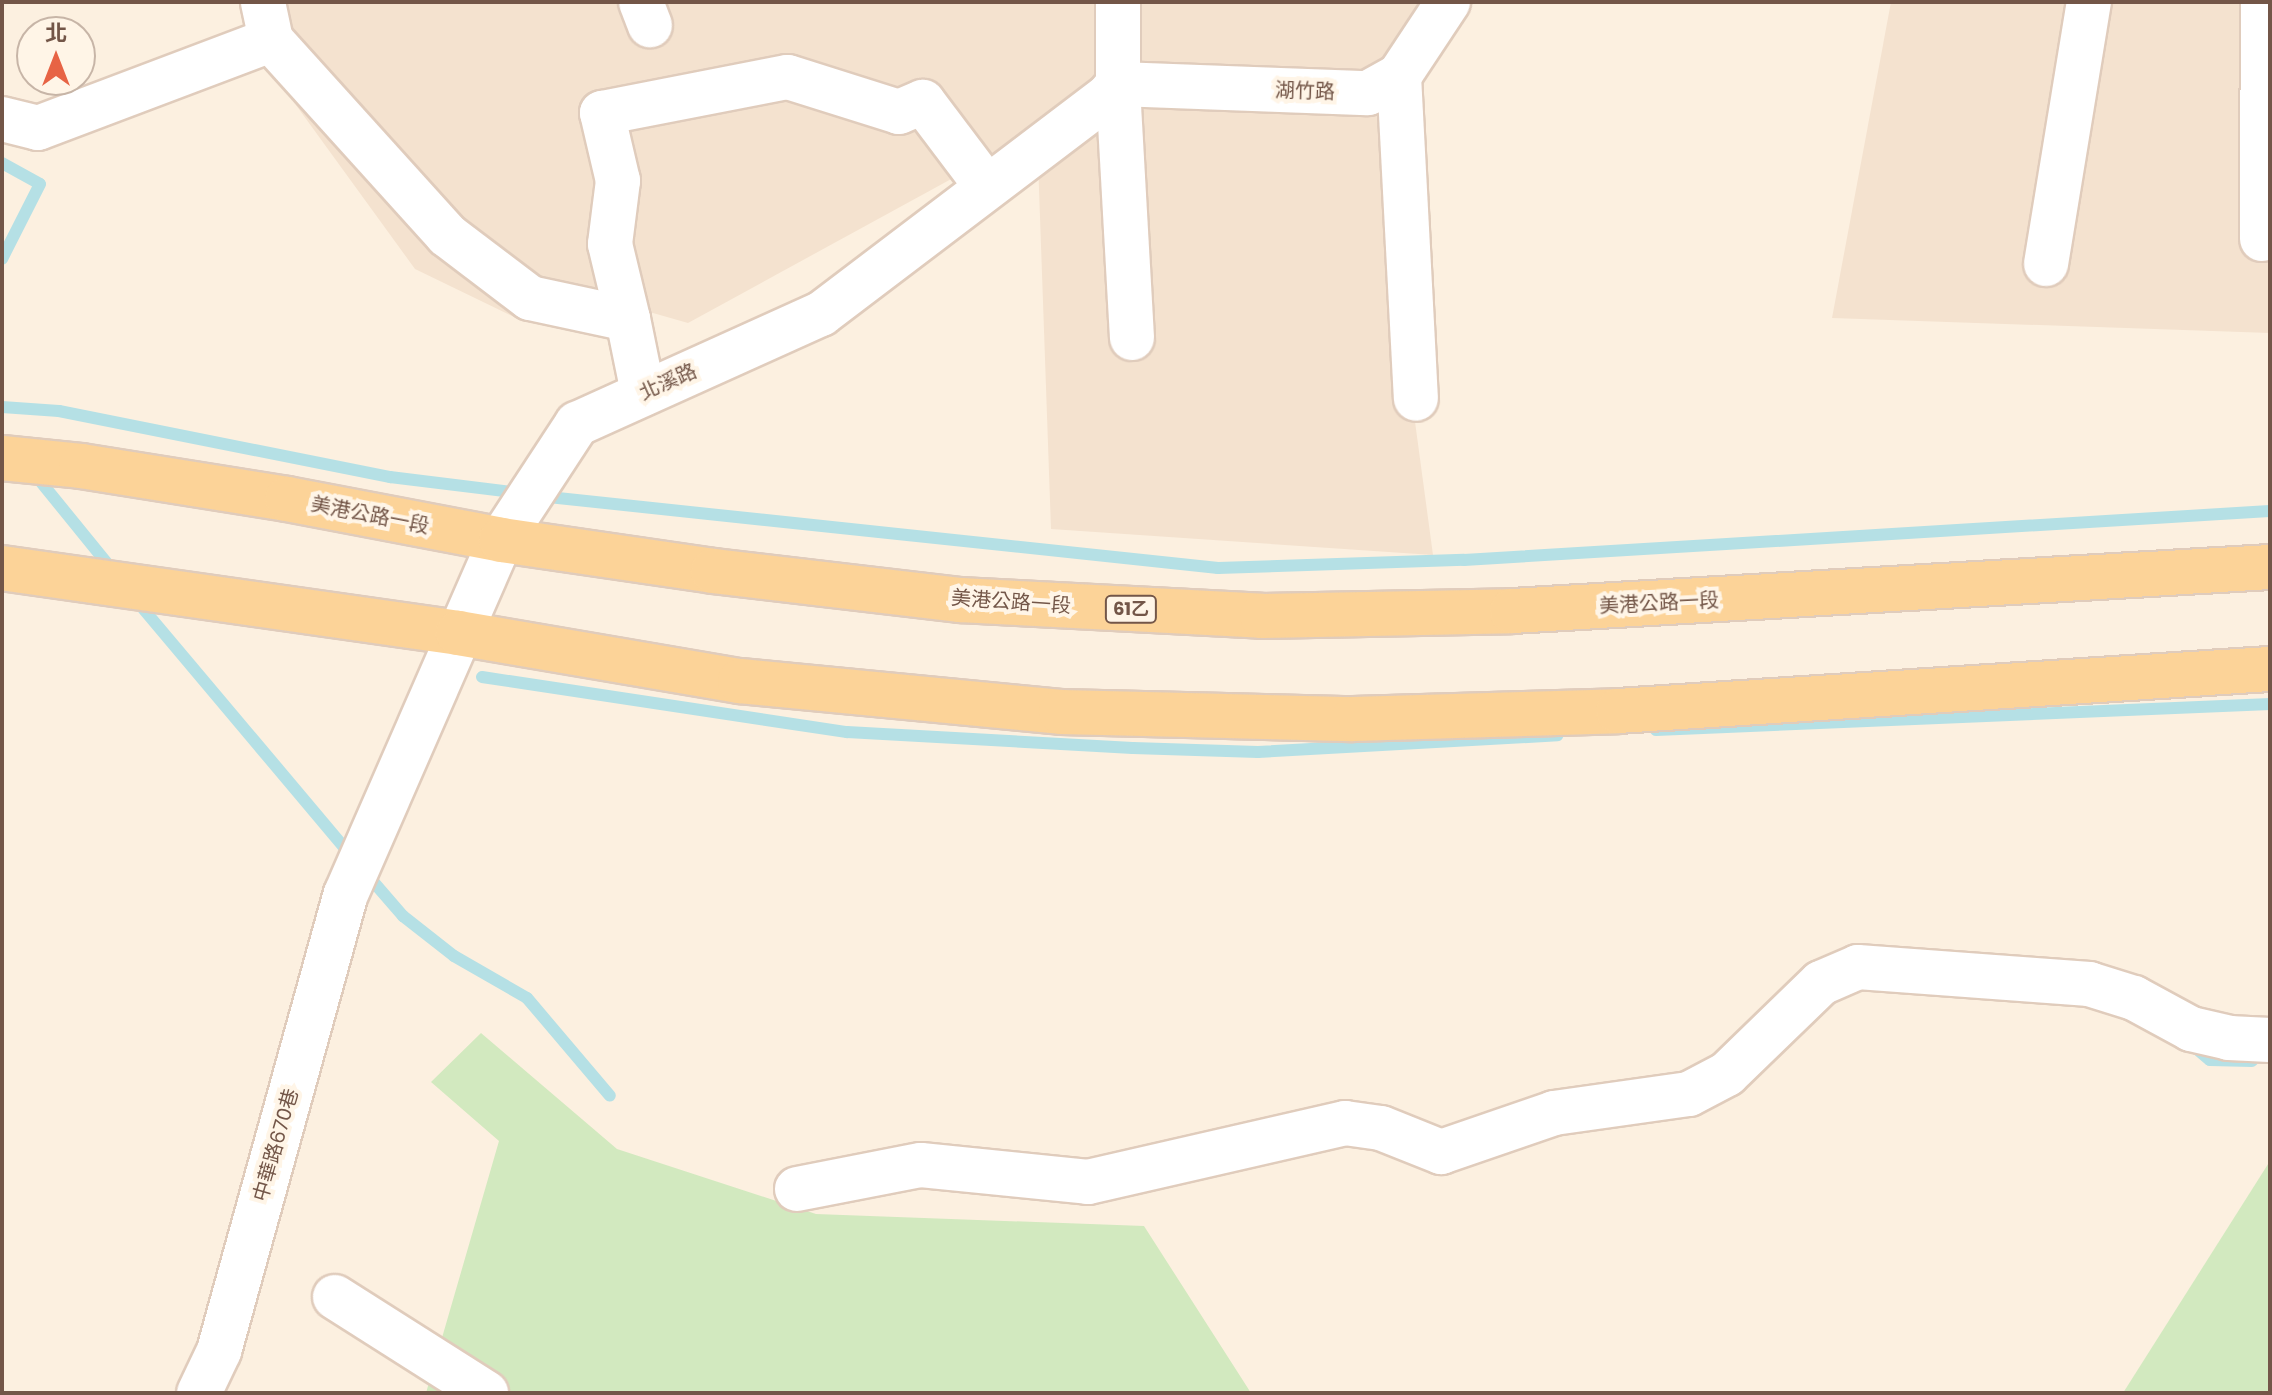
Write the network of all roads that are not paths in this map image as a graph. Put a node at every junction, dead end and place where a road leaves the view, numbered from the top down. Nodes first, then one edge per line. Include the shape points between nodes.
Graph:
1 (1118, 2) edge
2 (2089, 2) edge
3 (2263, 2) edge
4 (1445, 3) edge
5 (267, 21) edge
6 (1399, 76) junction
7 (1118, 84) junction
8 (2, 119) edge
9 (987, 187) junction
10 (2262, 239) dead end
11 (2046, 264) dead end
12 (628, 319) junction
13 (1132, 338) dead end
14 (643, 393) junction
15 (1416, 399) dead end
16 (2, 458) edge
17 (501, 540) junction
18 (2270, 567) edge
19 (2, 568) edge
20 (458, 633) junction
21 (2270, 669) edge
22 (346, 894) joint
23 (2270, 1040) edge
24 (797, 1189) dead end
25 (335, 1297) dead end
26 (199, 1393) edge
27 (486, 1393) edge

1 - 7 street
2 - 11 street
3 - 10 street
4 - 6 street
5 - 8 street via 38,128
5 - 12 street via 447,235 530,298
6 - 7 street, 湖竹路 via 1368,93
6 - 15 street
7 - 9 street, 北溪路
7 - 13 street
9 - 12 street via 923,102 899,112 788,77 602,113 618,181 610,244
9 - 14 street, 北溪路 via 821,314
12 - 14 street
14 - 17 street, 北溪路 via 577,424
16 - 17 main road, 美港公路一段 / 61乙 via 287,499
17 - 18 main road, 美港公路一段 / 61乙 via 960,600 1262,616 1512,611
17 - 20 street, 北溪路
19 - 20 main road
20 - 21 main road via 771,684 1061,712 1338,719 1618,711
20 - 22 street, 北溪路
22 - 26 street, 中華路670巷 via 219,1351
23 - 24 street via 2191,1029 2134,998 2089,984 1858,967 1821,983 1727,1074 1689,1094 1554,1113 1441,1152 1381,1128 1345,1123 1088,1182 921,1165
25 - 27 street

